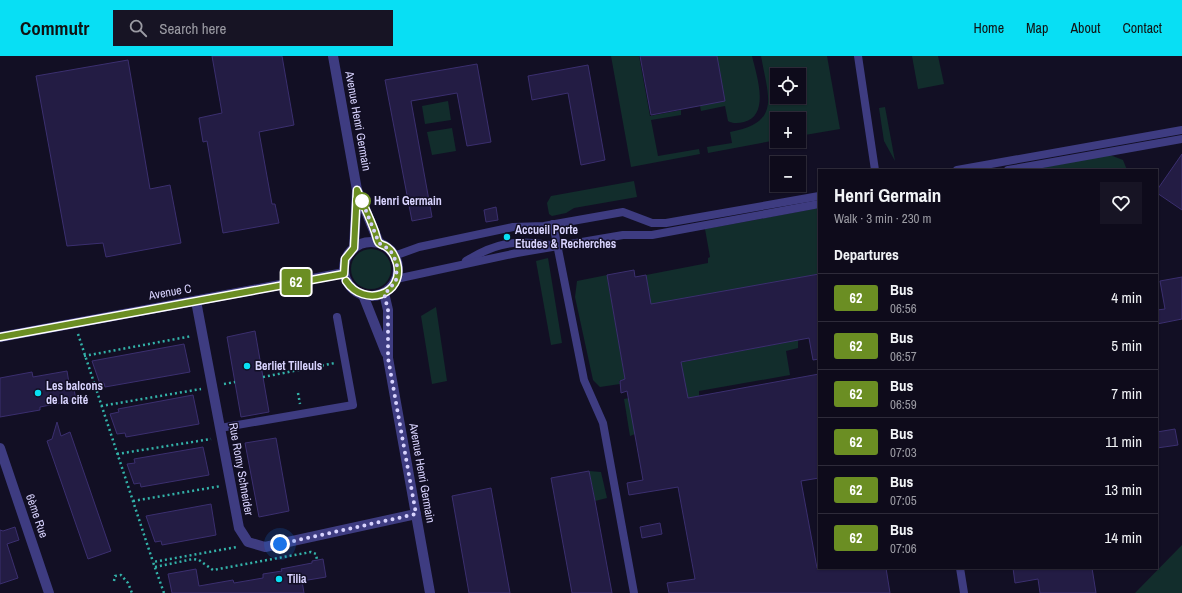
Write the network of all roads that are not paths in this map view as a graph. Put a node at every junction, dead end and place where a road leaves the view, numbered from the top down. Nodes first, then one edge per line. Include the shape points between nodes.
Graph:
1 (333, 56) edge
2 (858, 56) edge
3 (1182, 130) edge
4 (1182, 139) edge
5 (875, 169) edge
6 (963, 169) edge
7 (1014, 169) edge
8 (357, 190) junction
9 (818, 196) edge
10 (818, 204) edge
11 (553, 224) junction
12 (379, 243) junction
13 (557, 246) junction
14 (354, 248) junction
15 (394, 256) junction
16 (344, 274) junction
17 (396, 280) junction
18 (384, 293) junction
19 (363, 295) junction
20 (196, 300) junction
21 (337, 317) dead end
22 (0, 337) edge
23 (388, 358) junction
24 (221, 432) junction
25 (0, 448) edge
26 (416, 514) junction
27 (960, 569) edge
28 (50, 593) edge
29 (430, 593) edge
30 (634, 593) edge
31 (964, 593) edge

1 - 8 street, Avenue Henri Germain
2 - 5 lane
3 - 6 lane
4 - 7 lane
8 - 12 street, Avenue Henri Germain
8 - 14 street, Avenue Henri Germain
9 - 11 lane via 666,223 652,224 622,212
10 - 13 lane via 652,235 623,236
11 - 13 lane
11 - 15 lane via 512,227 419,247
12 - 14 street via 366,242
12 - 15 street, Avenue Henri Germain
13 - 17 lane
13 - 30 lane via 584,380 603,423
14 - 16 street, Avenue Henri Germain via 345,259
15 - 17 street via 398,272
16 - 19 street, Avenue Henri Germain via 350,287
16 - 20 street, Avenue C
17 - 18 street
18 - 19 street via 377,296
18 - 23 street, Avenue Henri Germain via 388,310
19 - 23 street, Avenue Henri Germain
20 - 22 street, Avenue C
20 - 24 street, Rue Romy Schneider
21 - 24 lane via 353,405
23 - 26 street, Avenue Henri Germain
24 - 26 street, Rue Romy Schneider via 239,528 248,542 265,547
25 - 28 street, 6ème Rue
26 - 29 street, Avenue Henri Germain
27 - 31 lane

